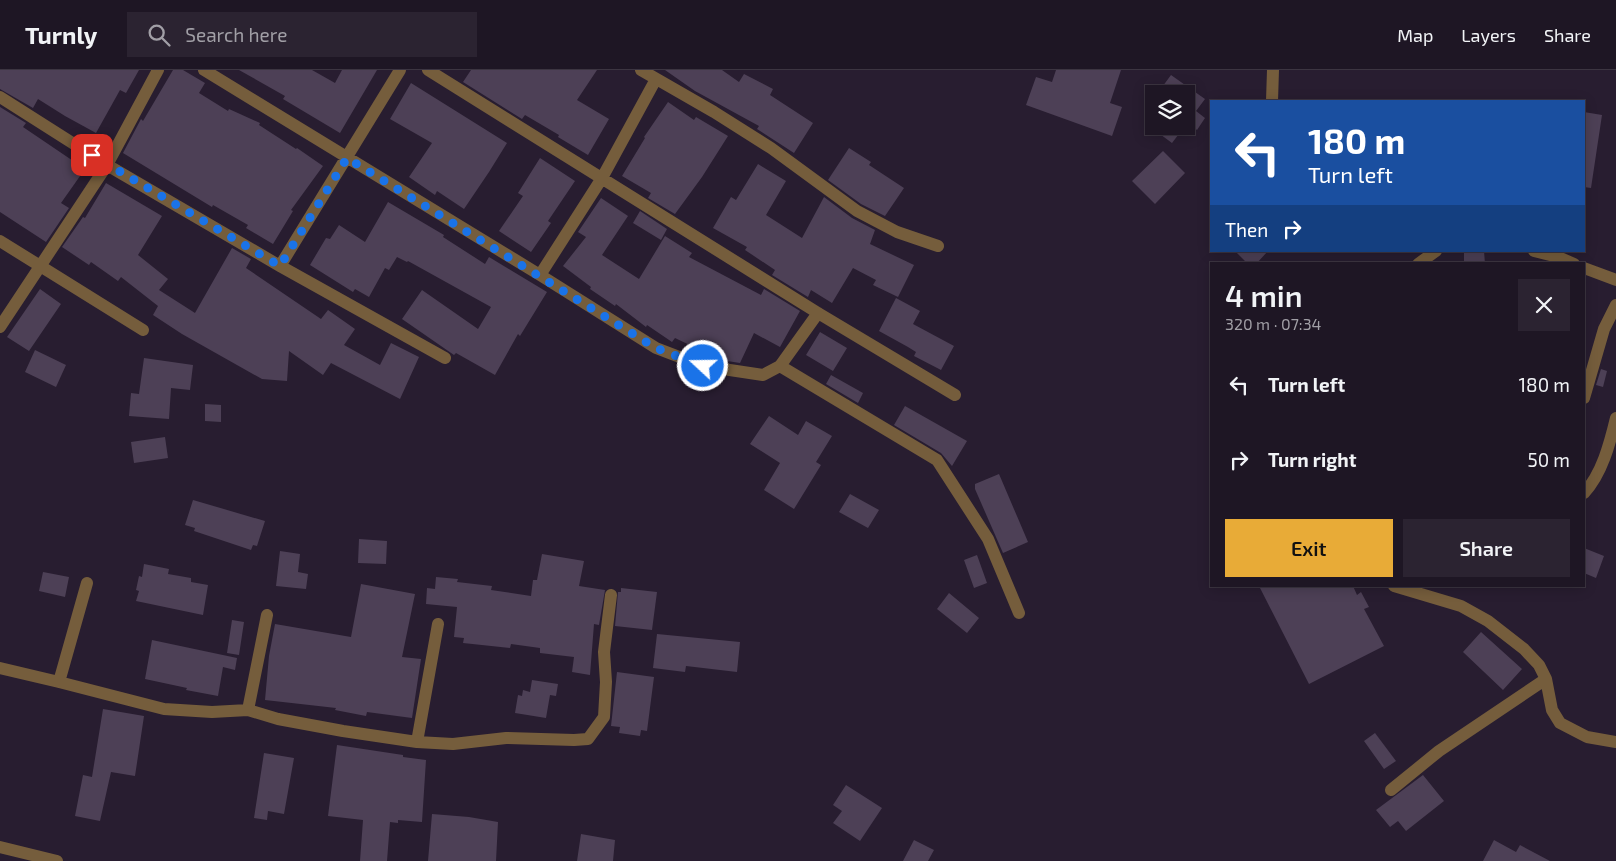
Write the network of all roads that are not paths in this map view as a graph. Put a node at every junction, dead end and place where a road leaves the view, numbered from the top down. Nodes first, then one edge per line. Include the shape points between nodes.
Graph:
1 (158, 70) edge
2 (204, 70) edge
3 (400, 70) edge
4 (428, 70) edge
5 (641, 70) edge
6 (1273, 70) edge
7 (656, 79) junction
8 (0, 98) edge
9 (1272, 100) edge
10 (347, 158) junction
11 (108, 165) junction
12 (602, 178) junction
13 (0, 241) edge
14 (938, 246) dead end
15 (1435, 252) edge
16 (1538, 252) edge
17 (1421, 262) edge
18 (1569, 262) edge
19 (41, 266) junction
20 (280, 266) junction
21 (1585, 268) edge
22 (540, 275) junction
23 (1616, 280) edge
24 (1616, 305) edge
25 (818, 312) junction
26 (0, 327) edge
27 (143, 330) dead end
28 (445, 358) dead end
29 (780, 366) junction
30 (955, 395) dead end
31 (1585, 395) edge
32 (1616, 418) edge
33 (1585, 493) edge
34 (87, 583) dead end
35 (1398, 587) edge
36 (612, 595) dead end
37 (1019, 613) dead end
38 (266, 615) dead end
39 (438, 624) dead end
40 (0, 668) edge
41 (1546, 679) junction
42 (59, 682) junction
43 (248, 710) junction
44 (417, 742) junction
45 (1616, 742) edge
46 (1391, 790) dead end
47 (0, 846) edge
48 (57, 861) edge

1 - 11 street
2 - 10 street
3 - 10 street
4 - 12 street
5 - 7 street
6 - 9 street
7 - 12 street
7 - 14 street via 771,148 857,211 897,232
8 - 11 street
10 - 20 street
10 - 22 street
11 - 19 street
11 - 20 street
12 - 22 street
12 - 25 street
13 - 19 street
15 - 17 street
16 - 18 street
19 - 26 street
19 - 27 street
20 - 28 street
21 - 23 street
22 - 29 street via 656,348 703,366 762,375
24 - 31 street via 1604,329
25 - 29 street
25 - 30 street
29 - 37 street via 937,460 988,539
32 - 33 street via 1601,466
34 - 42 street
35 - 41 street via 1461,606 1488,622 1524,649 1539,665
36 - 44 street via 604,652 604,717 588,739 506,738 453,744
38 - 43 street
39 - 44 street
40 - 42 street
41 - 45 street via 1552,710 1560,723 1587,738
41 - 46 street via 1439,751
42 - 43 street via 164,709
43 - 44 street via 278,719
47 - 48 street

